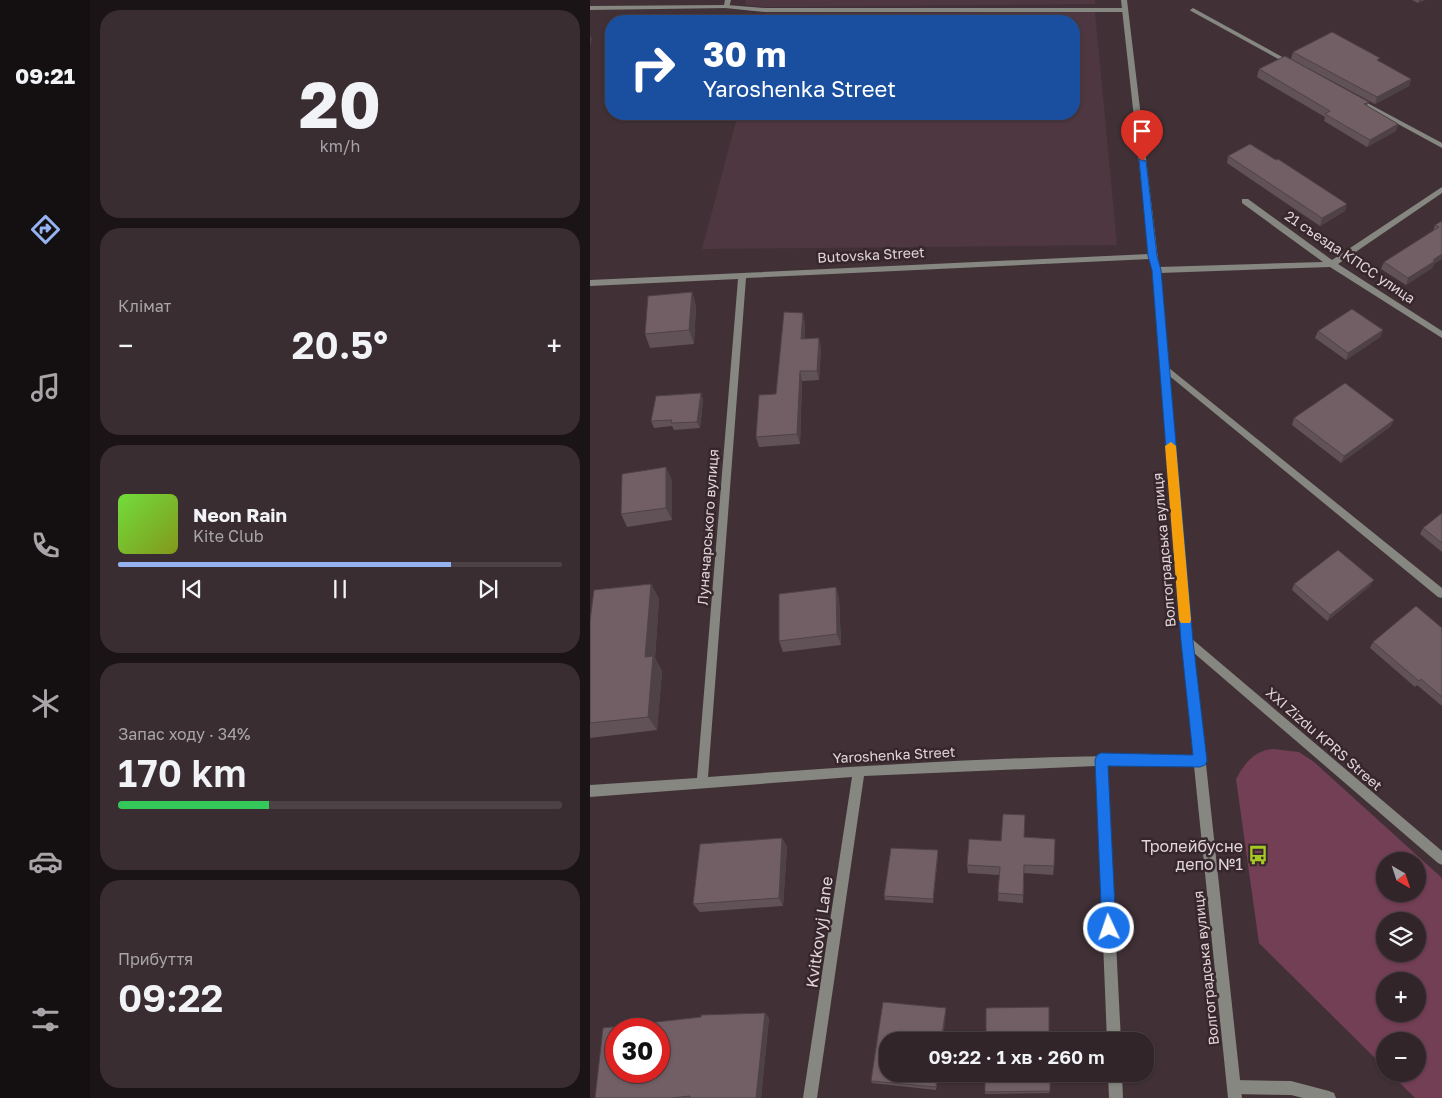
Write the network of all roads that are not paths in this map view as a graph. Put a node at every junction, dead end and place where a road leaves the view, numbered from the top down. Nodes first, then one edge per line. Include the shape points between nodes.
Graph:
1 (1124, 0) edge
2 (727, 4) edge
3 (590, 8) edge
4 (1125, 10) junction
5 (1193, 10) dead end
6 (1296, 67) edge
7 (1348, 95) edge
8 (1442, 146) edge
9 (1442, 189) edge
10 (1244, 201) dead end
11 (1153, 256) junction
12 (1332, 264) junction
13 (1156, 270) junction
14 (742, 274) junction
15 (590, 283) edge
16 (1442, 335) edge
17 (1164, 367) junction
18 (1442, 594) edge
19 (1187, 641) junction
20 (1101, 760) junction
21 (1200, 761) junction
22 (859, 771) junction
23 (702, 782) junction
24 (590, 791) edge
25 (1442, 859) edge
26 (1114, 1032) edge
27 (1115, 1082) edge
28 (1234, 1092) edge
29 (810, 1098) edge
30 (1116, 1098) edge
31 (1329, 1098) edge

1 - 4 street, Волгоградська вулиця
2 - 3 street
2 - 4 street via 765,10
4 - 11 street, Волгоградська вулиця
5 - 6 street
7 - 8 street
9 - 12 street
10 - 12 street, 21 съезда КПСС улица
11 - 13 street, Волгоградська вулиця
11 - 14 street, Butovska Street
12 - 13 street
12 - 16 street, 21 съезда КПСС улица
13 - 17 street, Волгоградська вулиця
14 - 15 street, Butovska Street
14 - 23 street, Луначарського вулиця
17 - 18 street
17 - 19 street, Волгоградська вулиця
19 - 21 street, Волгоградська вулиця
19 - 25 street, XXI Zizdu KPRS Street
20 - 21 street, Yaroshenka Street
20 - 22 street, Yaroshenka Street
20 - 26 street
21 - 28 street, Волгоградська вулиця
22 - 23 street, Yaroshenka Street
22 - 29 street, Kvitkovyj Lane
23 - 24 street, Yaroshenka Street
27 - 30 street
28 - 31 street via 1291,1088

